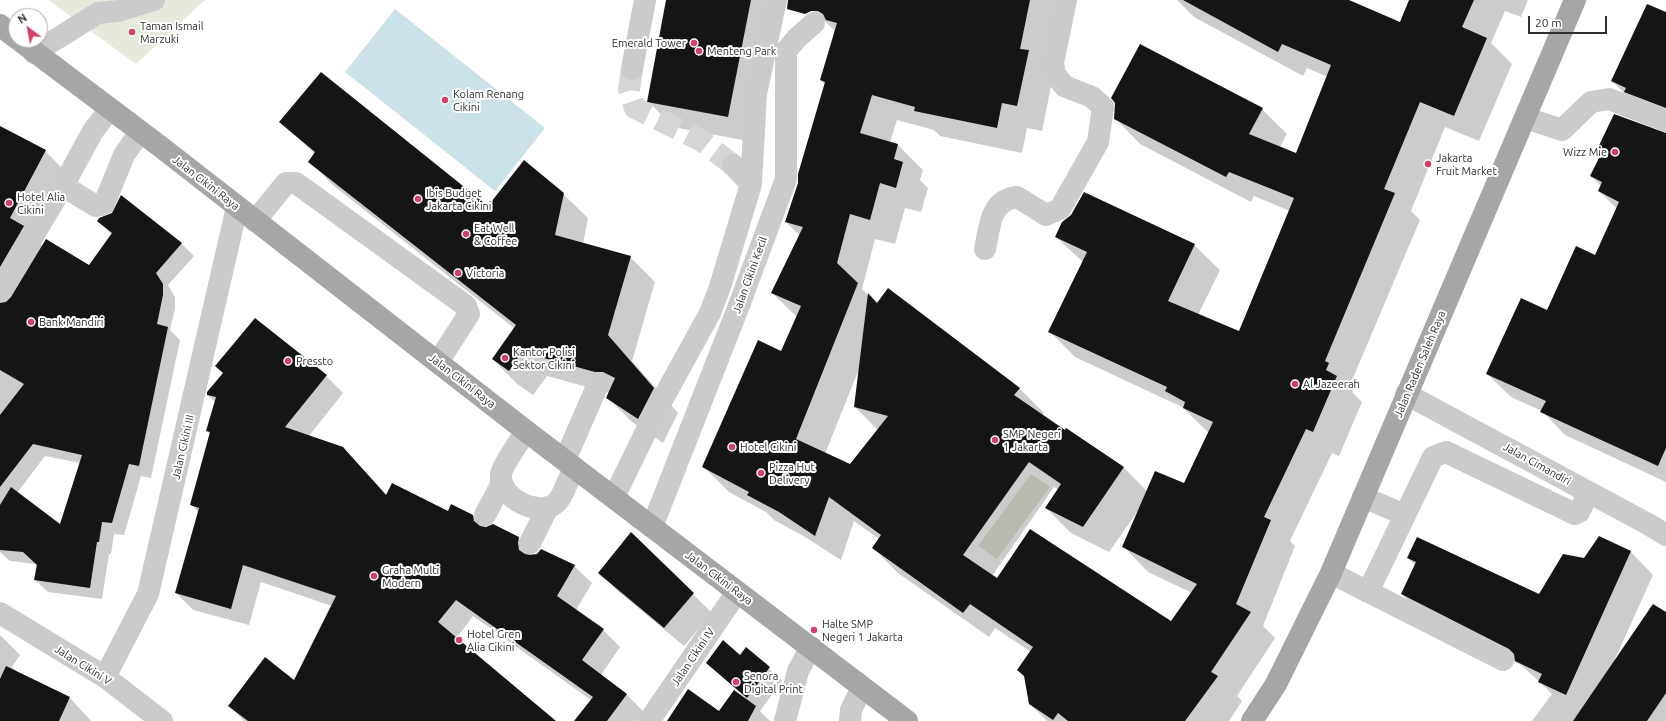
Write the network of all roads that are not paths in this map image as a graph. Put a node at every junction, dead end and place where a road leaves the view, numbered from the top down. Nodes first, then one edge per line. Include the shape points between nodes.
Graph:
1 (154, 0) edge
2 (645, 0) edge
3 (776, 0) edge
4 (1066, 0) edge
5 (1574, 0) edge
6 (123, 5) edge
7 (814, 23) dead end
8 (0, 25) edge
9 (8, 32) edge
10 (48, 36) edge
11 (29, 48) edge
12 (632, 69) tunnel mouth
13 (110, 109) junction
14 (1526, 118) junction
15 (1666, 121) edge
16 (140, 132) junction
17 (733, 165) tunnel mouth
18 (751, 184) junction
19 (63, 186) junction
20 (237, 207) junction
21 (255, 221) junction
22 (985, 249) dead end
23 (0, 291) edge
24 (438, 362) junction
25 (598, 384) dead end
26 (1406, 394) junction
27 (526, 431) junction
28 (569, 463) junction
29 (502, 482) junction
30 (1589, 492) junction
31 (614, 497) junction
32 (1363, 497) junction
33 (548, 507) junction
34 (485, 515) dead end
35 (1405, 515) junction
36 (652, 527) junction
37 (1666, 535) edge
38 (530, 543) dead end
39 (1331, 573) junction
40 (737, 592) junction
41 (1368, 592) junction
42 (0, 613) edge
43 (811, 647) junction
44 (1503, 660) dead end
45 (105, 677) junction
46 (862, 687) junction
47 (162, 721) edge
48 (649, 721) edge
49 (785, 721) edge
50 (850, 721) edge
51 (907, 721) edge
52 (1252, 721) edge

1 - 6 street
2 - 12 street
3 - 18 street via 756,94
4 - 22 street via 1053,63 1055,74 1064,86 1092,98 1102,107 1098,142 1060,209 1046,215 1017,197 1003,201 995,208
5 - 14 main road, Jalan Raden Saleh Raya
6 - 10 street via 98,13
7 - 36 street, Jalan Cikini Kecil via 786,51 786,179
8 - 9 main road
11 - 13 main road, Jalan Cikini Raya
13 - 16 main road, Jalan Cikini Raya
13 - 19 street via 93,130
14 - 15 street via 1562,130 1591,102 1609,99
14 - 26 main road, Jalan Raden Saleh Raya
16 - 19 street via 124,155 104,204 96,206
16 - 20 main road, Jalan Cikini Raya
17 - 18 street
18 - 31 street via 710,313 656,411
19 - 23 street
20 - 21 main road, Jalan Cikini Raya
20 - 45 street, Jalan Cikini III via 148,594
21 - 24 main road, Jalan Cikini Raya
21 - 24 street via 286,183 296,183 466,306 469,314
24 - 27 main road, Jalan Cikini Raya
25 - 28 street
26 - 30 street, Jalan Cimandiri
26 - 32 main road, Jalan Raden Saleh Raya
27 - 28 main road, Jalan Cikini Raya
27 - 29 street via 501,473
28 - 31 main road, Jalan Cikini Raya
28 - 33 street via 556,503
29 - 33 street via 506,491 515,500 528,506
29 - 34 street
30 - 35 street via 1579,512 1575,514 1446,452 1433,457
30 - 37 street, Jalan Cimandiri
31 - 36 main road, Jalan Cikini Raya
32 - 35 street
32 - 39 main road, Jalan Raden Saleh Raya
33 - 38 street
35 - 41 street
36 - 40 main road, Jalan Cikini Raya
39 - 41 street
39 - 52 main road, Jalan Raden Saleh Raya via 1276,684
40 - 43 main road, Jalan Cikini Raya
40 - 48 street, Jalan Cikini IV
41 - 44 street
42 - 45 street, Jalan Cikini V
43 - 46 main road, Jalan Cikini Raya
43 - 49 street via 798,671
45 - 47 street, Jalan Cikini V
46 - 50 street
46 - 51 main road, Jalan Cikini Raya

